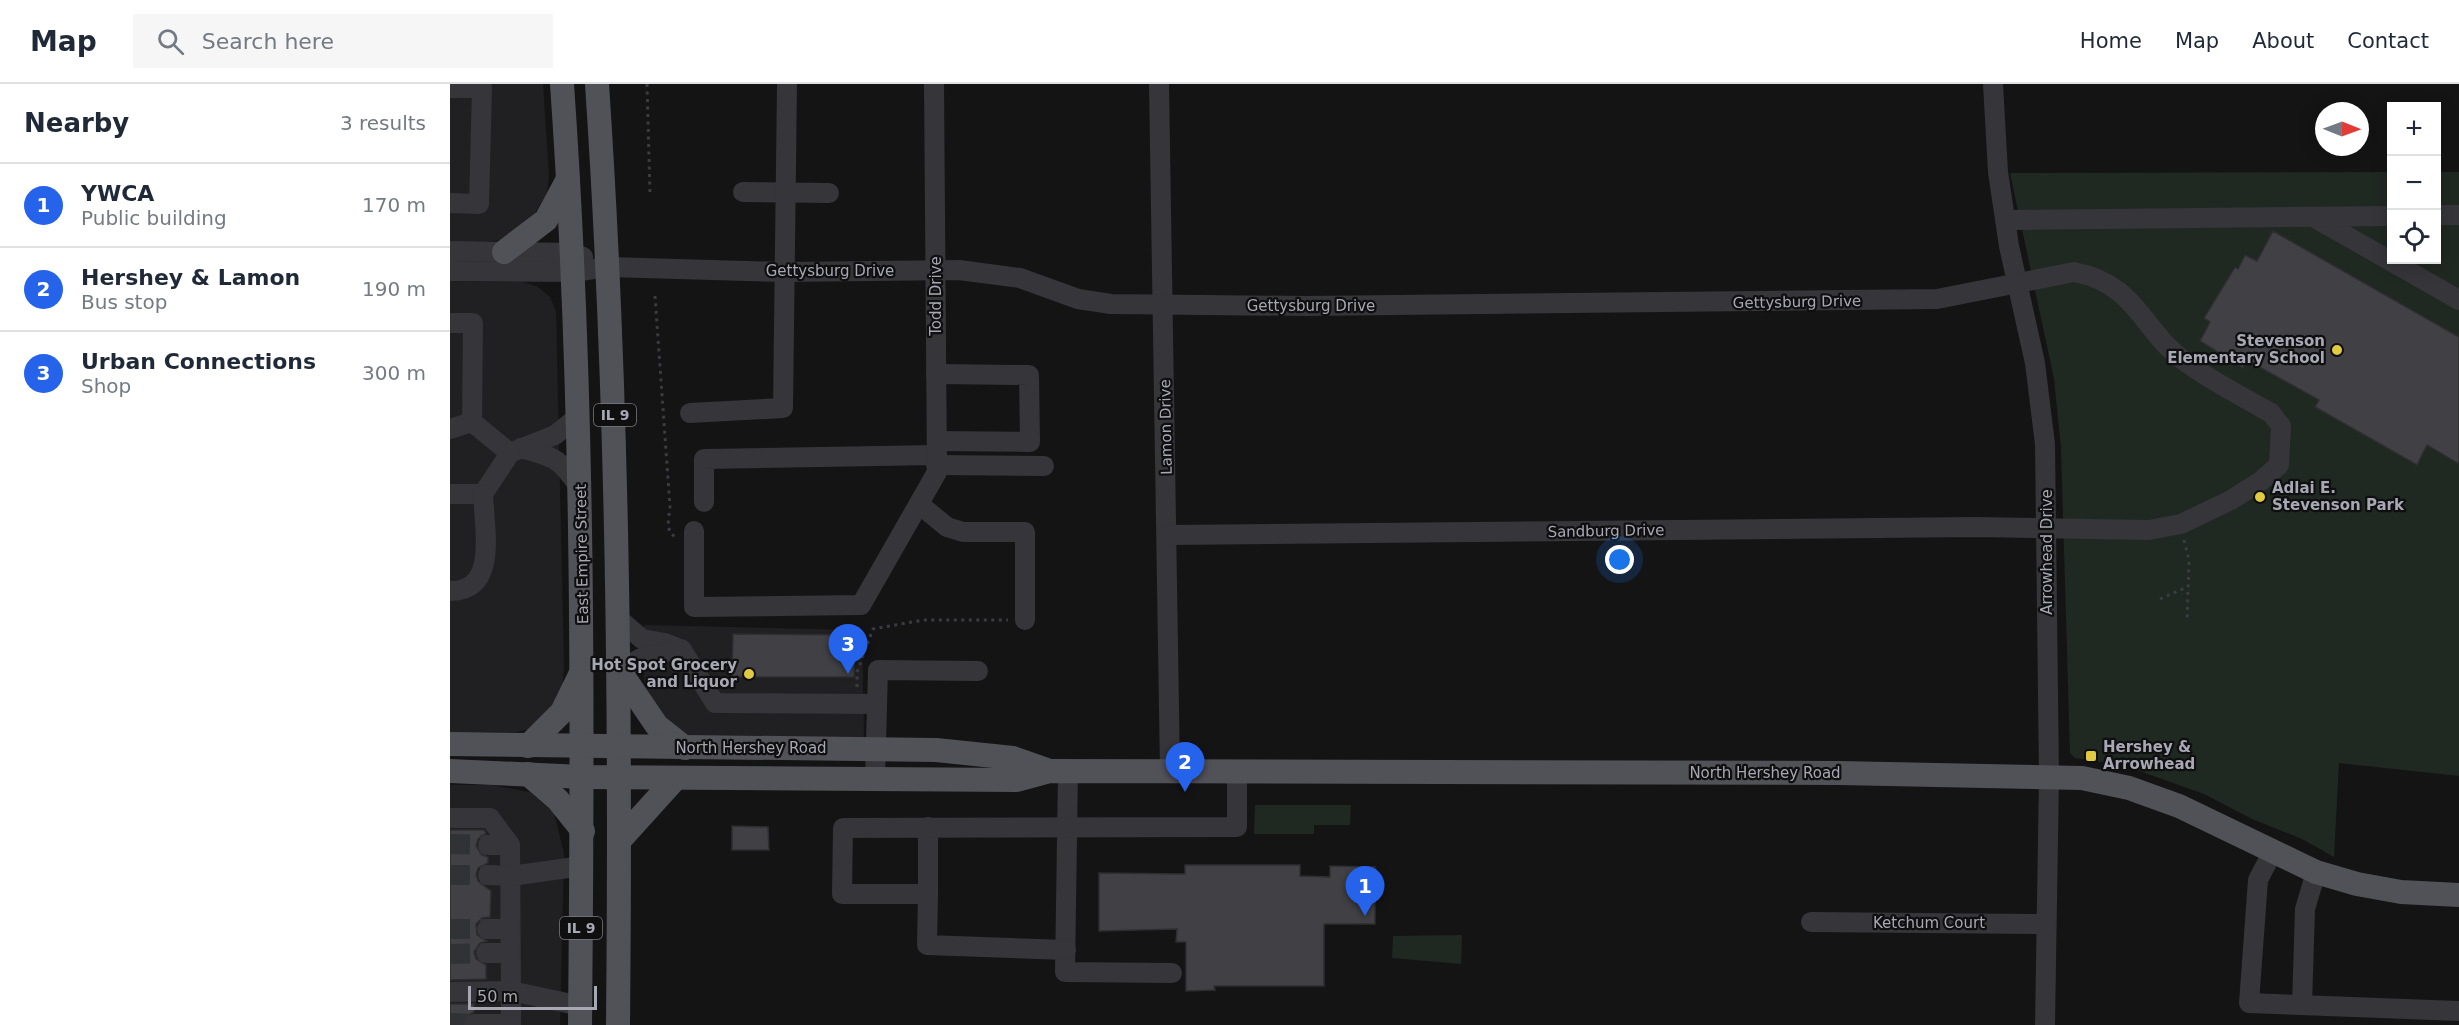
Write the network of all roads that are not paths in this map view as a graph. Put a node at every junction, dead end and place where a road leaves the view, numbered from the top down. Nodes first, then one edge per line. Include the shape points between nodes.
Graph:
1 (562, 84) edge
2 (597, 84) edge
3 (787, 84) edge
4 (934, 84) edge
5 (1159, 84) edge
6 (1993, 84) edge
7 (450, 88) edge
8 (568, 179) junction
9 (743, 192) dead end
10 (786, 193) junction
11 (829, 194) dead end
12 (450, 203) edge
13 (2441, 215) edge
14 (2459, 215) edge
15 (2387, 216) edge
16 (2313, 217) junction
17 (2005, 220) junction
18 (450, 251) edge
19 (504, 252) junction
20 (572, 262) junction
21 (608, 267) junction
22 (936, 270) junction
23 (450, 271) edge
24 (784, 272) junction
25 (2017, 283) junction
26 (2459, 300) edge
27 (1163, 305) junction
28 (450, 323) edge
29 (936, 374) junction
30 (690, 413) dead end
31 (579, 416) junction
32 (472, 422) junction
33 (450, 429) edge
34 (515, 451) junction
35 (937, 454) junction
36 (1044, 466) dead end
37 (581, 489) junction
38 (450, 494) edge
39 (483, 494) junction
40 (704, 502) dead end
41 (919, 504) junction
42 (2181, 524) joint
43 (2045, 530) junction
44 (1168, 535) junction
45 (694, 537) road end
46 (450, 591) edge
47 (619, 620) junction
48 (1025, 620) road end
49 (681, 649) junction
50 (583, 668) junction
51 (619, 670) junction
52 (978, 671) dead end
53 (877, 704) junction
54 (450, 744) edge
55 (528, 746) junction
56 (584, 747) junction
57 (619, 747) junction
58 (686, 748) junction
59 (876, 749) junction
60 (450, 771) edge
61 (1059, 771) junction
62 (1170, 771) junction
63 (1237, 771) junction
64 (528, 774) junction
65 (583, 777) junction
66 (619, 777) junction
67 (2049, 777) junction
68 (676, 778) junction
69 (875, 779) junction
70 (450, 818) edge
71 (1067, 826) junction
72 (928, 827) junction
73 (583, 831) junction
74 (619, 841) junction
75 (488, 845) tunnel mouth
76 (510, 845) junction
77 (2272, 853) junction
78 (582, 866) junction
79 (2316, 872) junction
80 (488, 875) tunnel mouth
81 (511, 876) junction
82 (928, 894) junction
83 (2459, 895) edge
84 (1811, 922) dead end
85 (2046, 924) junction
86 (487, 929) tunnel mouth
87 (510, 929) junction
88 (1066, 950) junction
89 (486, 953) tunnel mouth
90 (510, 953) junction
91 (1172, 973) dead end
92 (511, 991) junction
93 (450, 992) edge
94 (2302, 1005) junction
95 (2459, 1011) edge
96 (580, 1015) edge
97 (479, 1024) edge
98 (511, 1024) edge
99 (618, 1025) edge
100 (2045, 1025) edge

1 - 8 main road, East Empire Street / IL 9
2 - 21 main road, IL 9
3 - 10 street
4 - 22 street, Todd Drive
5 - 27 street, Lamon Drive
6 - 17 street, Arrowhead Drive
7 - 12 street via 482,88 479,204
8 - 19 main road via 546,220
8 - 20 main road, East Empire Street / IL 9
9 - 10 street
10 - 11 street
10 - 24 street
13 - 14 street
15 - 16 street
16 - 17 street
16 - 26 street
17 - 25 street, Arrowhead Drive
18 - 19 street
19 - 20 street
20 - 21 street, Gettysburg Drive
20 - 23 street
20 - 31 main road, East Empire Street / IL 9
21 - 24 street, Gettysburg Drive
21 - 47 main road, IL 9
22 - 24 street, Gettysburg Drive
22 - 27 street, Gettysburg Drive via 1020,278 1078,299
22 - 29 street, Todd Drive
24 - 30 street via 783,408
25 - 27 street, Gettysburg Drive via 1937,299 1889,301
25 - 42 street, Gettysburg Drive via 2074,272 2113,285 2185,362 2271,413 2281,426 2280,465 2231,500
25 - 43 street, Arrowhead Drive via 2041,403 2047,484
27 - 44 street, Lamon Drive
28 - 32 street via 473,323
29 - 35 street, Todd Drive
29 - 35 street via 1029,375 1030,442
31 - 34 street via 555,435
31 - 37 main road, East Empire Street / IL 9
32 - 33 street
32 - 34 street
34 - 37 street via 551,456 562,463
34 - 39 street
35 - 36 street
35 - 40 street via 705,459
35 - 41 street, Todd Drive via 937,472
37 - 50 main road, East Empire Street / IL 9
38 - 39 street
39 - 46 street via 486,565 480,578 467,589
41 - 45 street, Todd Drive via 861,605 694,608
41 - 48 street via 946,527 963,532 1024,532
42 - 43 street, Sandburg Drive via 2149,530
43 - 44 street, Sandburg Drive via 1977,527
43 - 67 street, Arrowhead Drive
44 - 62 street, Lamon Drive
47 - 49 street via 642,639
47 - 51 main road, IL 9
49 - 51 street via 641,658
49 - 53 street via 715,703
50 - 55 main road via 562,712
50 - 56 main road, East Empire Street / IL 9
51 - 57 main road, IL 9
51 - 58 main road via 657,726
52 - 53 street via 878,670
53 - 59 street
54 - 55 main road, North Hershey Road
55 - 56 main road, North Hershey Road
56 - 57 main road, North Hershey Road
56 - 65 main road, East Empire Street / IL 9
57 - 58 main road, North Hershey Road
57 - 66 main road, IL 9
58 - 59 main road, North Hershey Road
59 - 61 main road, North Hershey Road via 1013,758
59 - 69 street
60 - 64 main road, North Hershey Road
61 - 62 main road, North Hershey Road
61 - 69 main road, North Hershey Road via 1017,780
61 - 71 street
62 - 63 main road, North Hershey Road
63 - 67 main road, North Hershey Road
63 - 71 street via 1237,827
64 - 65 main road, North Hershey Road
64 - 73 main road via 558,800
65 - 66 main road, North Hershey Road
65 - 73 main road, East Empire Street / IL 9
66 - 68 main road, North Hershey Road
66 - 74 main road, IL 9
67 - 77 main road, North Hershey Road via 2082,778 2129,788 2179,806
67 - 85 street, Arrowhead Drive
68 - 69 main road, North Hershey Road
68 - 74 main road
70 - 76 street via 490,818
71 - 72 street
71 - 88 street
72 - 82 street
72 - 82 street via 843,828 842,883 842,894
73 - 78 main road, East Empire Street / IL 9
74 - 99 main road, IL 9
75 - 76 street
76 - 81 street
77 - 79 main road, North Hershey Road
77 - 94 street via 2259,880 2249,1003
78 - 81 street
78 - 96 main road, East Empire Street / IL 9
79 - 83 main road, North Hershey Road via 2401,892
79 - 94 street via 2305,909
80 - 81 street
81 - 87 street
82 - 88 street via 927,945
84 - 85 street, Ketchum Court
85 - 100 street, Arrowhead Drive
86 - 87 street
87 - 90 street
88 - 91 street via 1065,972
89 - 90 street
90 - 92 street
92 - 93 street
92 - 96 street
92 - 98 street
94 - 95 street
97 - 98 street

